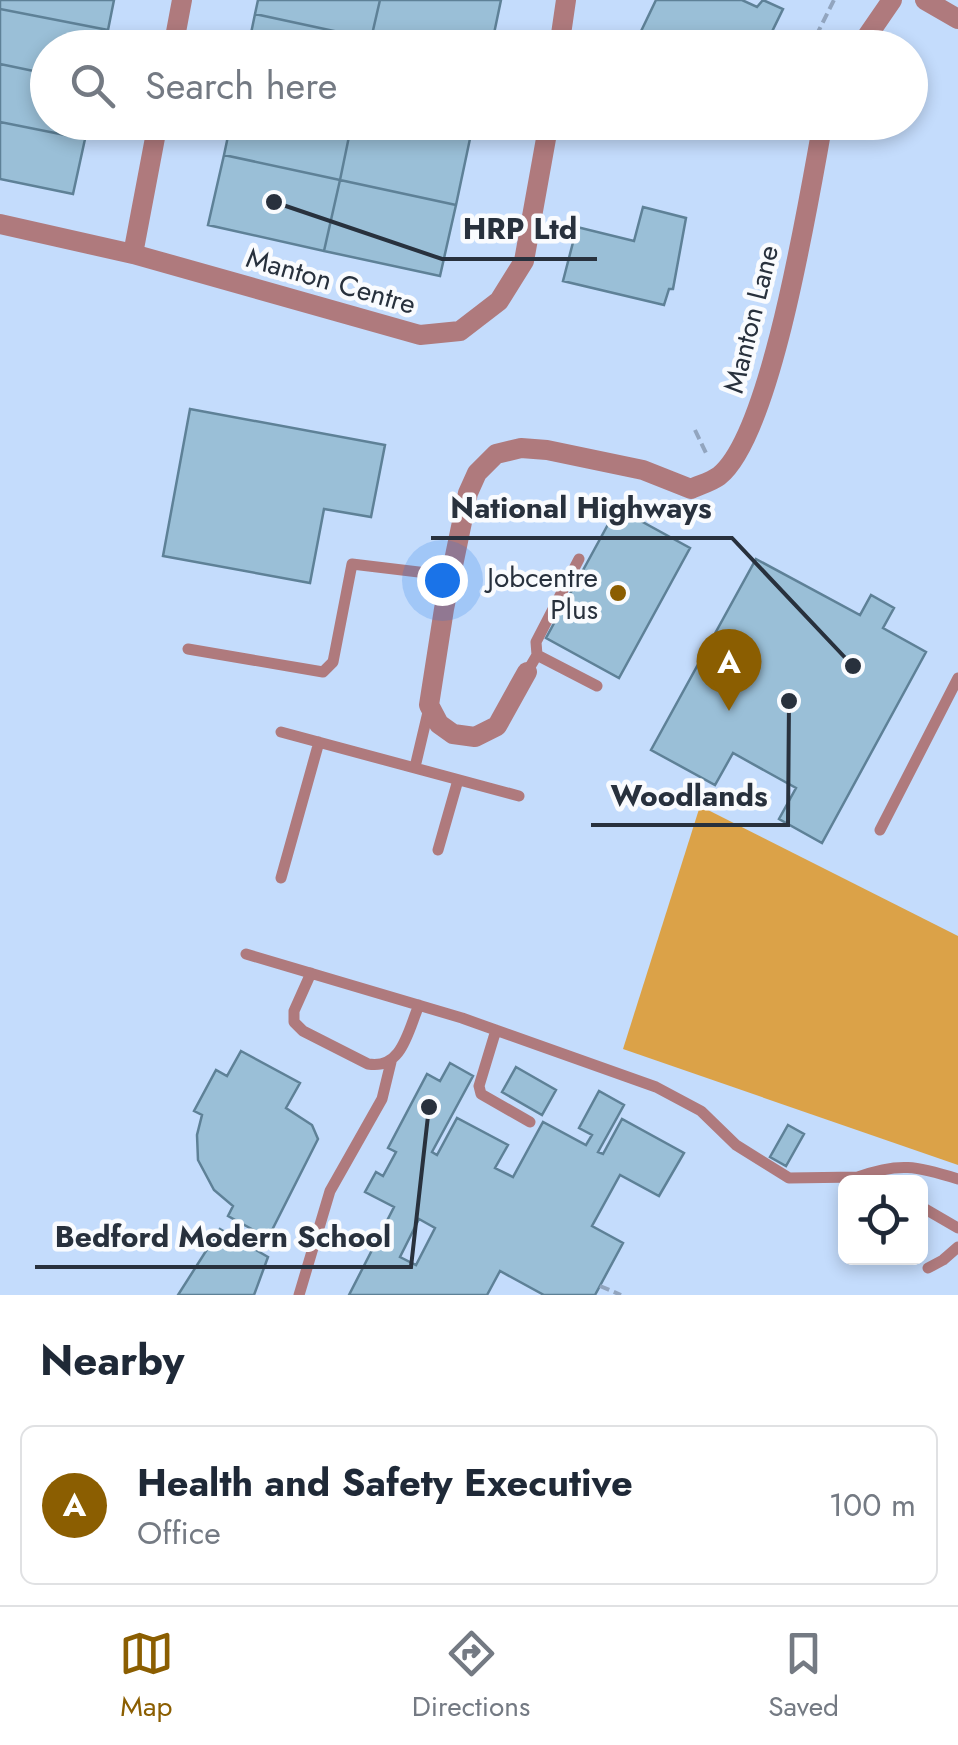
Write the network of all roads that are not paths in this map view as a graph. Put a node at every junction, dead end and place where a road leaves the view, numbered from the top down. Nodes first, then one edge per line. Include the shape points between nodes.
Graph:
1 (182, 0) edge
2 (566, 0) edge
3 (892, 0) edge
4 (925, 0) edge
5 (958, 18) edge
6 (176, 30) edge
7 (562, 30) edge
8 (871, 30) edge
9 (155, 140) edge
10 (546, 140) edge
11 (819, 140) edge
12 (0, 224) edge
13 (133, 254) junction
14 (579, 559) dead end
15 (452, 576) junction
16 (188, 649) dead end
17 (532, 663) junction
18 (958, 678) edge
19 (597, 686) dead end
20 (430, 705) junction
21 (281, 732) dead end
22 (319, 742) junction
23 (415, 767) junction
24 (458, 780) junction
25 (519, 796) dead end
26 (880, 830) dead end
27 (438, 850) dead end
28 (281, 878) dead end
29 (246, 954) dead end
30 (311, 973) junction
31 (419, 1005) junction
32 (496, 1030) junction
33 (391, 1062) junction
34 (530, 1122) dead end
35 (863, 1175) edge
36 (838, 1177) edge
37 (958, 1179) edge
38 (928, 1210) edge
39 (958, 1227) edge
40 (958, 1248) edge
41 (928, 1268) dead end
42 (299, 1295) edge

1 - 6 street
2 - 7 street
3 - 8 street
4 - 5 street
9 - 13 street
10 - 13 street, Manton Centre via 524,261 499,301 460,331 420,335
11 - 15 street, Manton Lane via 768,382 748,432 718,477 690,489 643,470 547,450 496,454 468,493
12 - 13 street, Manton Centre
14 - 17 lane via 536,642
15 - 16 lane via 352,564 333,662 323,672
15 - 20 street
17 - 19 lane
17 - 20 street via 497,726 475,736 453,734
18 - 26 lane
20 - 23 lane
21 - 22 lane
22 - 23 lane
22 - 28 lane
23 - 24 lane
24 - 25 lane
24 - 27 lane
29 - 30 lane
30 - 31 lane
30 - 33 lane via 294,1022 368,1064
31 - 32 lane
31 - 33 lane
32 - 34 lane via 481,1094
32 - 36 lane via 684,1100 736,1145 790,1178
33 - 42 lane via 382,1099 326,1202
35 - 37 lane via 919,1166
38 - 39 lane
40 - 41 lane

